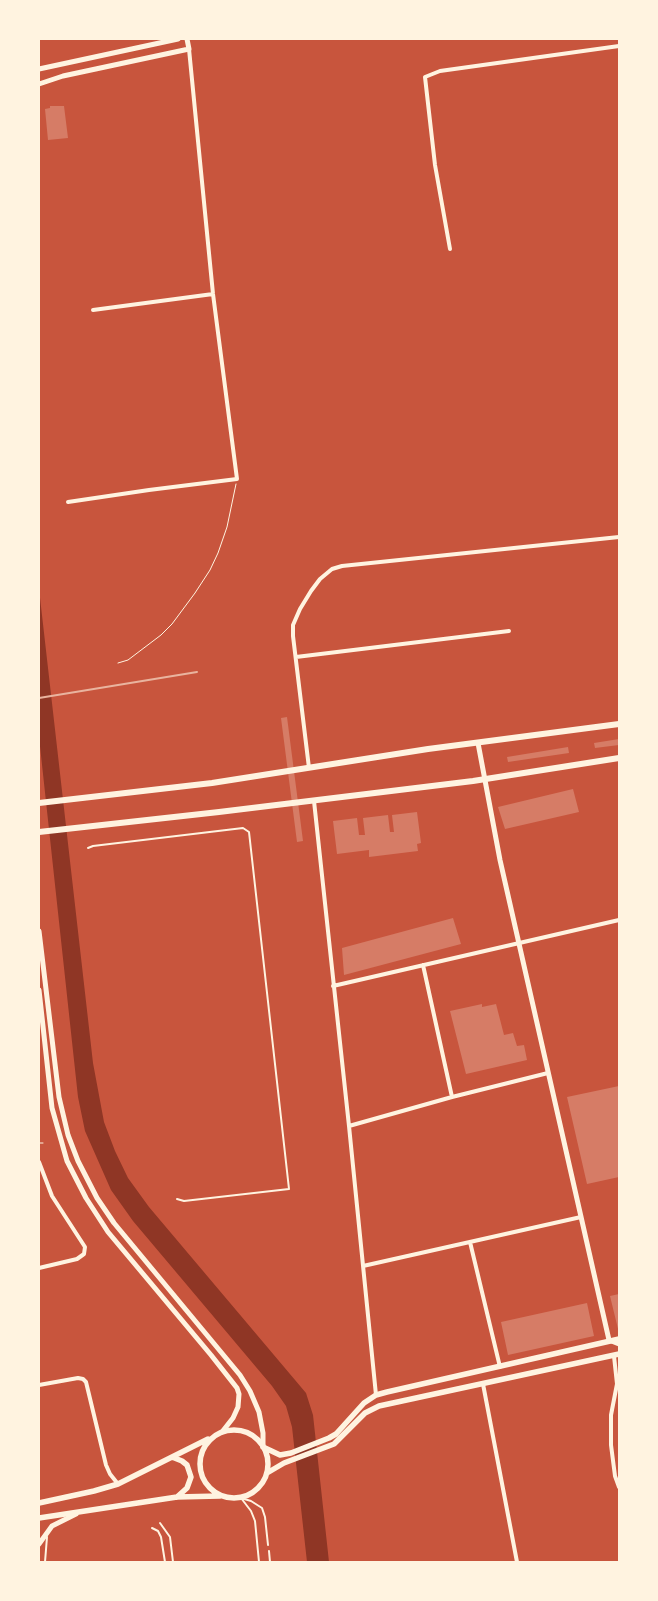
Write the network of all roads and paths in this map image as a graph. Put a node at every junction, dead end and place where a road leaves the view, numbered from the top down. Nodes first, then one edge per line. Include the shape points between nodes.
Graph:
1 (178, 39) edge
2 (187, 39) edge
3 (619, 46) edge
4 (189, 49) junction
5 (90, 58) junction
6 (39, 69) edge
7 (92, 70) junction
8 (39, 84) edge
9 (450, 249) dead end
10 (214, 294) junction
11 (93, 310) dead end
12 (237, 479) junction
13 (68, 502) dead end
14 (619, 537) edge
15 (510, 631) dead end
16 (296, 658) junction
17 (118, 663) dead end
18 (619, 724) edge
19 (478, 743) junction
20 (619, 758) edge
21 (309, 768) junction
22 (484, 779) junction
23 (314, 801) junction
24 (40, 803) edge
25 (42, 832) edge
26 (88, 848) dead end
27 (619, 920) edge
28 (39, 932) edge
29 (519, 943) junction
30 (423, 966) junction
31 (333, 986) junction
32 (39, 990) edge
33 (548, 1073) junction
34 (452, 1097) junction
35 (349, 1126) junction
36 (43, 1142) dead end
37 (39, 1143) edge
38 (39, 1162) edge
39 (176, 1199) dead end
40 (581, 1216) junction
41 (470, 1242) junction
42 (363, 1266) junction
43 (39, 1268) edge
44 (619, 1338) edge
45 (609, 1340) junction
46 (619, 1344) edge
47 (616, 1355) edge
48 (500, 1367) junction
49 (483, 1384) junction
50 (39, 1385) edge
51 (376, 1395) junction
52 (222, 1432) junction
53 (213, 1437) junction
54 (263, 1447) junction
55 (292, 1456) junction
56 (170, 1457) junction
57 (267, 1473) junction
58 (118, 1484) junction
59 (619, 1487) edge
60 (220, 1496) junction
61 (177, 1497) junction
62 (241, 1498) junction
63 (39, 1503) edge
64 (87, 1510) junction
65 (39, 1518) edge
66 (160, 1523) dead end
67 (152, 1528) dead end
68 (47, 1532) junction
69 (39, 1544) edge
70 (268, 1545) dead end
71 (269, 1551) dead end
72 (46, 1562) edge
73 (165, 1562) edge
74 (173, 1562) edge
75 (259, 1562) edge
76 (270, 1562) edge
77 (517, 1562) edge

1 - 5 street
2 - 4 street
3 - 9 street via 440,71 426,76 435,165
4 - 7 street
4 - 10 street
5 - 6 street
5 - 7 street
7 - 8 street
10 - 11 street
10 - 12 street
12 - 13 street
12 - 17 path via 227,527 210,570 177,618 161,635 128,660
14 - 16 street via 332,569 320,579 293,625
15 - 16 street
16 - 21 street
18 - 19 main road
19 - 21 main road
19 - 22 street
20 - 22 main road
21 - 24 main road
22 - 23 main road
22 - 29 street
23 - 25 main road
23 - 31 street
26 - 39 lane via 244,828 249,832 289,1189 184,1201
27 - 29 street
28 - 54 street via 59,1097 78,1161 114,1223 240,1375 259,1412
29 - 30 street
29 - 33 street
30 - 31 street
30 - 34 street
31 - 35 street
32 - 52 street via 52,1108 67,1161 108,1232 237,1388 238,1407
33 - 34 street
33 - 40 street
34 - 35 street
35 - 42 street
36 - 37 path
38 - 43 street via 52,1196 85,1247 84,1254 76,1260
40 - 41 street
40 - 45 street
41 - 42 street
41 - 48 street
42 - 51 street
44 - 45 main road
45 - 46 street
45 - 48 main road
47 - 49 main road
47 - 59 street via 617,1384 611,1416 611,1445
48 - 51 main road
49 - 55 main road via 379,1406 365,1413 339,1440 322,1449
49 - 77 street
50 - 58 street via 78,1378 87,1384 106,1465
51 - 55 main road via 364,1403 336,1434
52 - 53 main road
52 - 54 main road via 247,1433
53 - 56 main road
53 - 60 main road via 201,1453 201,1474 211,1490
54 - 55 main road via 277,1455
54 - 57 main road
55 - 57 main road
56 - 58 main road
56 - 61 main road via 182,1461 190,1470 190,1483
57 - 62 main road via 256,1490
58 - 63 main road
60 - 61 main road
60 - 62 main road
61 - 64 main road
62 - 70 lane via 262,1508
62 - 75 lane via 255,1521
64 - 65 main road
64 - 68 street via 56,1523
66 - 74 lane via 170,1537
67 - 73 lane via 161,1537
68 - 69 street
68 - 72 lane
71 - 76 lane

